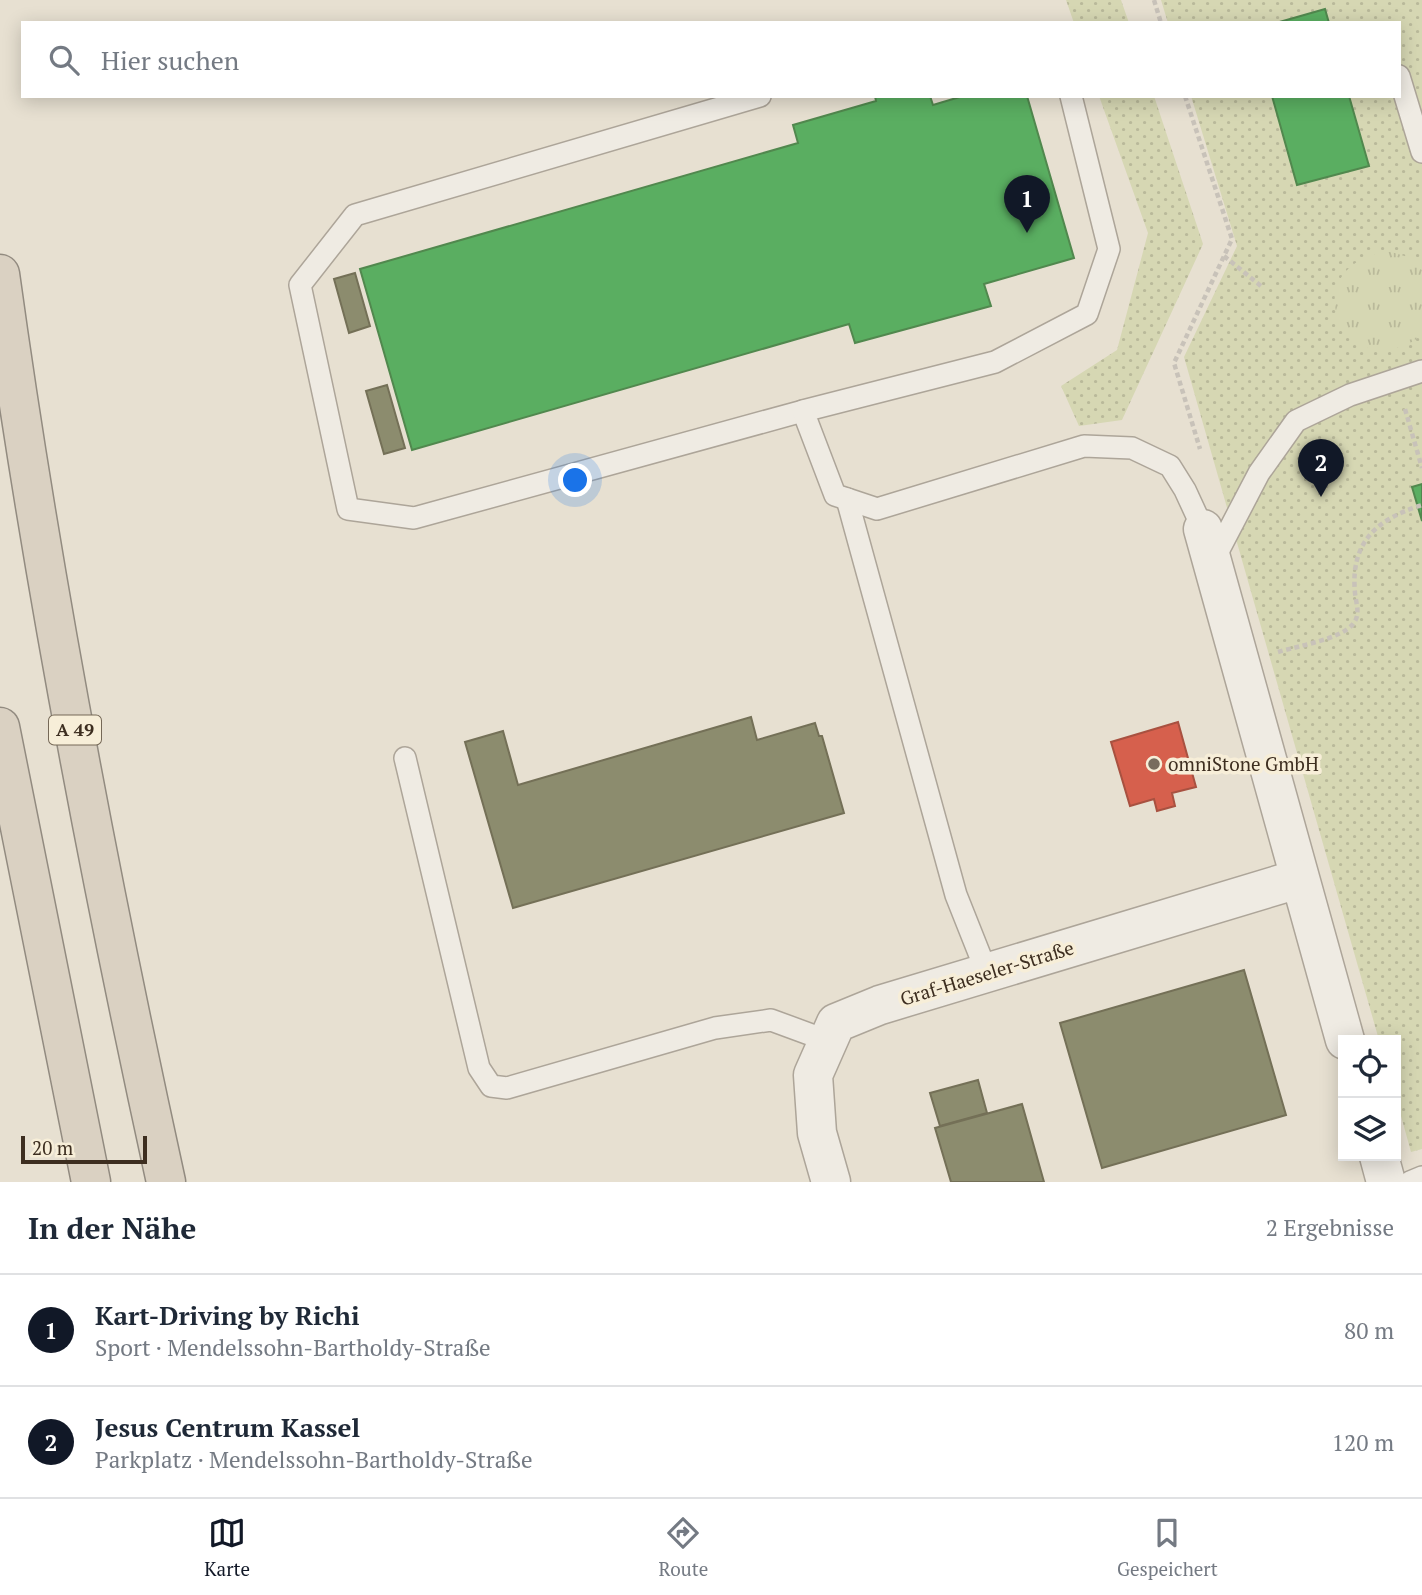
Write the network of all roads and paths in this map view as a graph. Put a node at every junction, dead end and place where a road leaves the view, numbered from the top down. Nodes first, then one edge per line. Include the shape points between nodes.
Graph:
1 (1154, 0) edge
2 (1160, 21) edge
3 (1401, 83) edge
4 (753, 98) edge
5 (1071, 98) edge
6 (1186, 98) edge
7 (1422, 152) edge
8 (1224, 256) junction
9 (0, 274) edge
10 (1261, 286) dead end
11 (1422, 371) edge
12 (1397, 381) junction
13 (803, 411) junction
14 (1204, 461) dead end
15 (1422, 468) edge
16 (847, 499) junction
17 (1422, 505) edge
18 (1207, 546) junction
19 (1268, 654) dead end
20 (0, 727) edge
21 (405, 758) dead end
22 (1298, 879) junction
23 (987, 972) junction
24 (1344, 1035) edge
25 (828, 1041) junction
26 (1380, 1161) edge
27 (1422, 1177) edge
28 (92, 1182) edge
29 (166, 1182) edge
30 (831, 1182) edge
31 (1386, 1182) edge
32 (1410, 1182) edge

1 - 2 path
3 - 7 lane
4 - 13 lane via 355,215 299,285 348,509 414,519
5 - 13 lane via 1109,249 1087,314 995,362
6 - 8 path via 1232,239
8 - 10 path
8 - 14 path via 1174,363
9 - 29 highway, A 49 via 19,415 85,792
11 - 12 lane
12 - 15 path
12 - 18 lane via 1350,395 1296,421
13 - 16 lane via 835,495
16 - 18 lane via 877,509 1084,446 1132,448 1170,466 1185,489
16 - 23 lane via 957,895
17 - 19 path via 1383,520 1355,558 1359,609 1352,625
18 - 22 street
20 - 28 highway
21 - 25 lane via 479,1068 491,1086 507,1088 715,1028 771,1020
22 - 23 street, Graf-Haeseler-Straße
22 - 24 street
23 - 25 street, Graf-Haeseler-Straße via 836,1023
25 - 30 street, Graf-Haeseler-Straße via 813,1075 817,1133
26 - 31 street
27 - 32 lane

